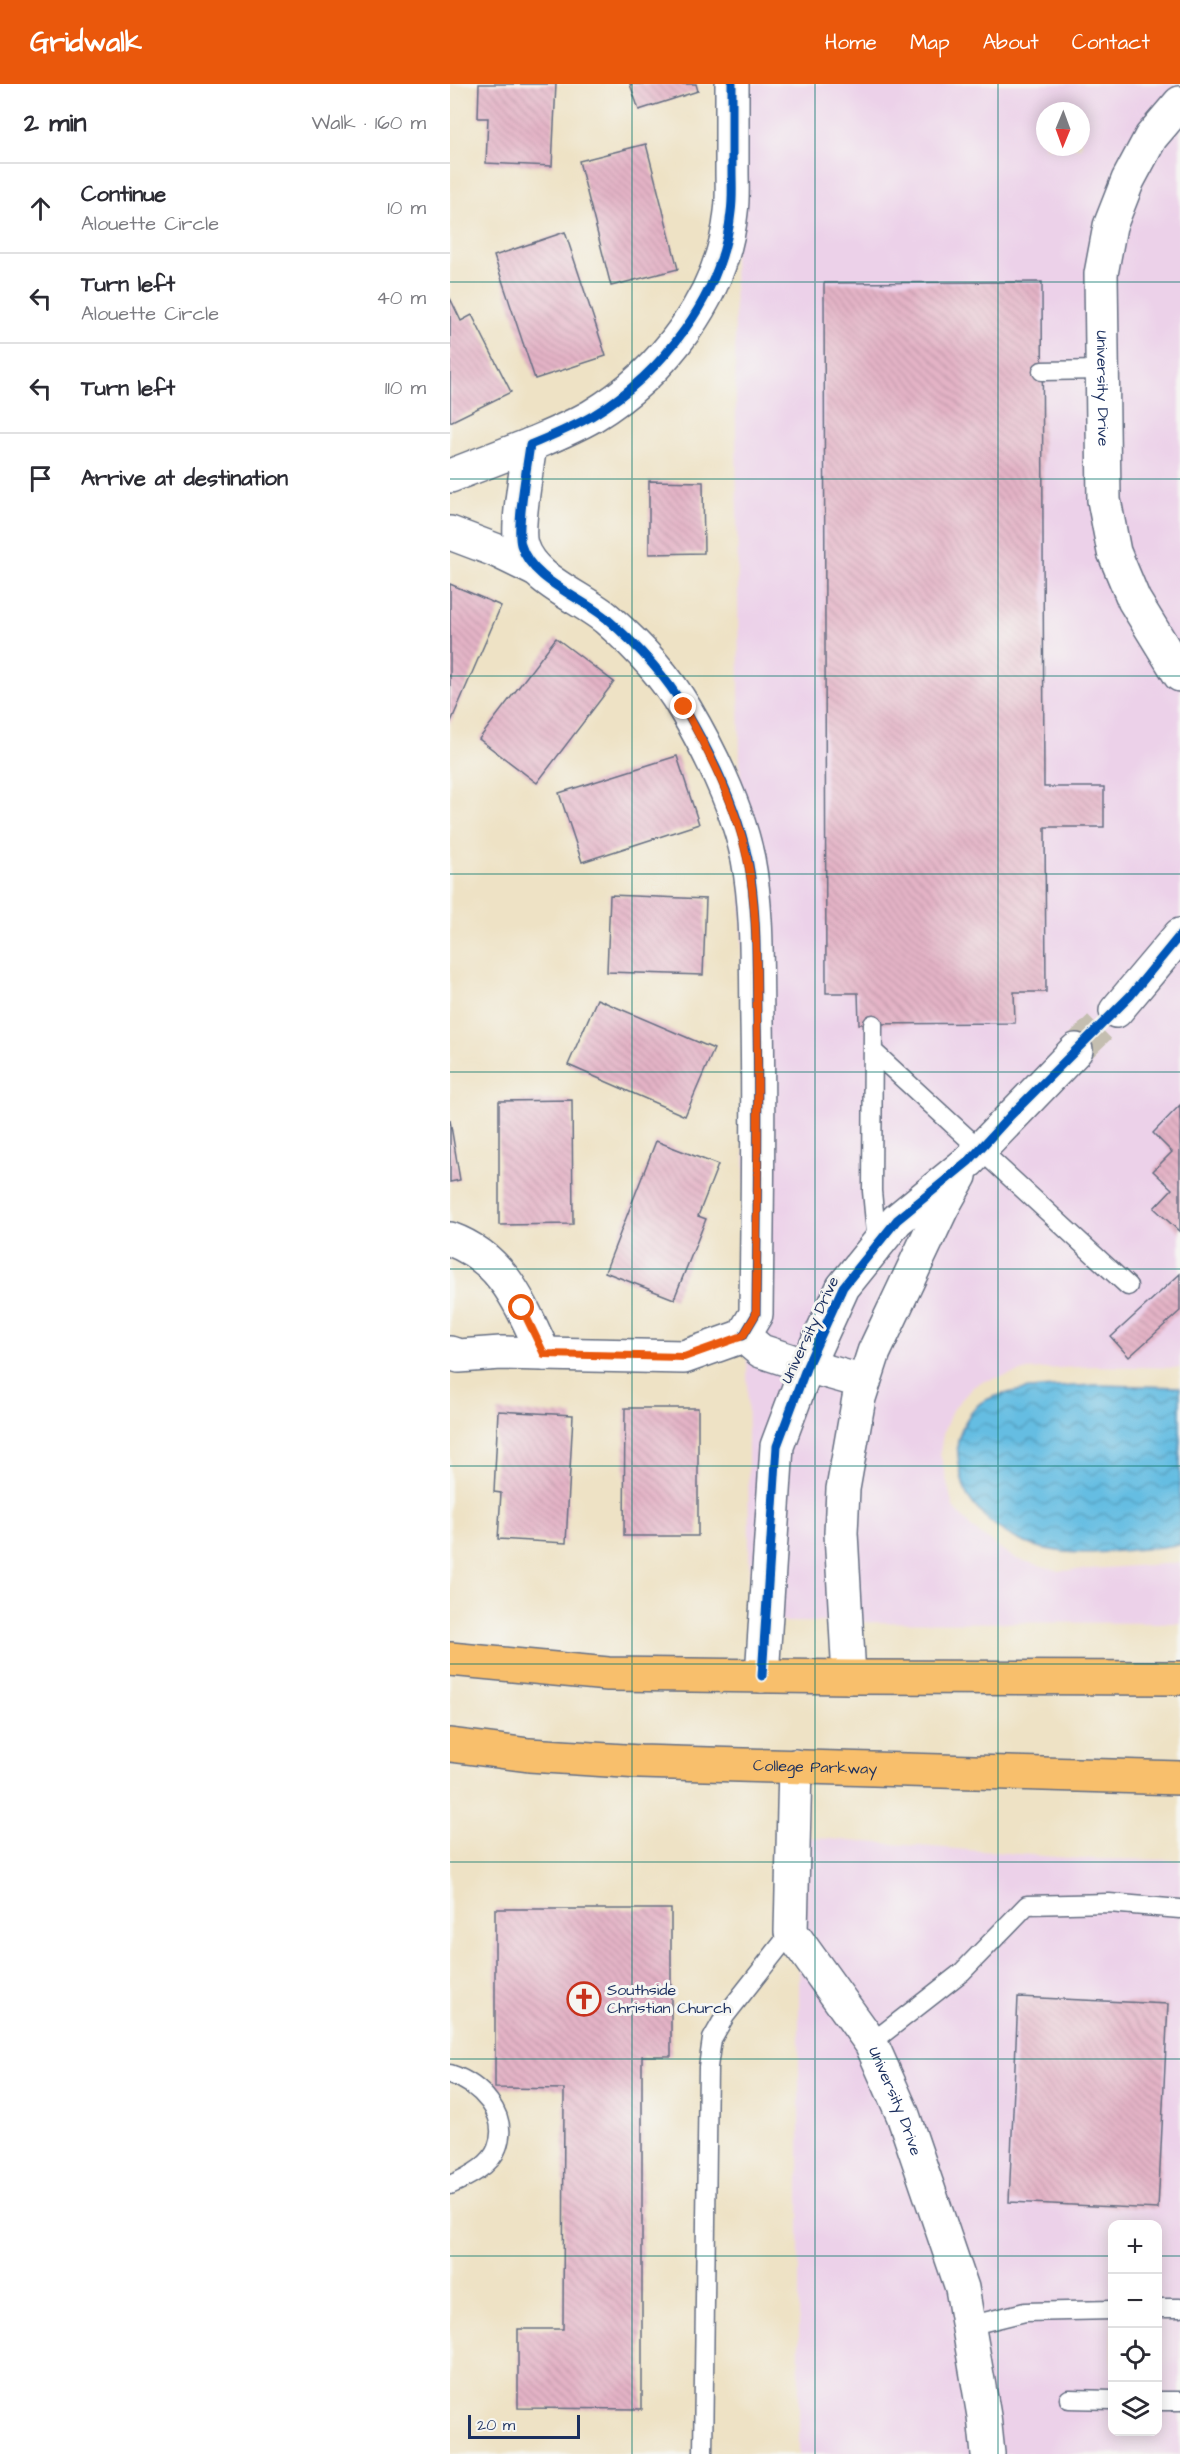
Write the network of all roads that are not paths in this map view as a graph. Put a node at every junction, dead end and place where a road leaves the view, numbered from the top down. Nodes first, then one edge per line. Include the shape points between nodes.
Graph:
1 (732, 84) edge
2 (1180, 103) edge
3 (1102, 370) junction
4 (1042, 371) dead end
5 (530, 445) junction
6 (450, 476) edge
7 (450, 533) edge
8 (534, 569) junction
9 (1180, 675) edge
10 (1180, 935) edge
11 (1116, 1011) tunnel mouth
12 (873, 1024) dead end
13 (1076, 1050) tunnel mouth
14 (873, 1051) junction
15 (974, 1155) junction
16 (450, 1239) edge
17 (877, 1244) junction
18 (1128, 1286) dead end
19 (743, 1336) junction
20 (450, 1353) edge
21 (544, 1354) junction
22 (807, 1366) junction
23 (864, 1382) junction
24 (450, 1659) edge
25 (762, 1677) junction
26 (849, 1677) junction
27 (1180, 1678) edge
28 (450, 1746) edge
29 (795, 1766) junction
30 (1180, 1778) edge
31 (1180, 1909) edge
32 (791, 1932) junction
33 (871, 2043) junction
34 (450, 2074) edge
35 (450, 2185) edge
36 (1162, 2308) edge
37 (1180, 2308) edge
38 (1108, 2310) edge
39 (968, 2326) junction
40 (1069, 2399) dead end
41 (1108, 2400) edge
42 (1162, 2401) edge
43 (1180, 2401) edge
44 (703, 2454) edge
45 (988, 2454) edge

1 - 5 street via 732,211 724,252 709,291 687,328 628,389 593,415
2 - 3 street, University Drive via 1151,136 1110,226 1101,274
3 - 4 lane
3 - 9 street, University Drive via 1104,500 1114,552 1134,600
5 - 6 street
5 - 8 street via 521,544
7 - 8 street
8 - 19 street via 604,617 661,674 711,758 732,806 747,857 755,910 758,1091 756,1314
10 - 11 street
12 - 14 lane
13 - 15 street, University Drive
14 - 15 lane
14 - 17 lane via 872,1191
15 - 17 street, University Drive via 897,1220
15 - 18 lane
15 - 23 street, University Drive via 942,1208
16 - 21 street via 467,1245 502,1274
17 - 22 street, University Drive via 843,1287
19 - 21 street via 684,1357
19 - 22 street via 761,1350
20 - 21 street
22 - 23 street
22 - 25 street, University Drive via 777,1446
23 - 26 street, University Drive via 849,1446 840,1533
24 - 25 main road via 608,1674
25 - 26 main road
26 - 27 main road
28 - 29 main road, College Parkway via 629,1761
29 - 30 main road, College Parkway
29 - 32 street
31 - 33 lane via 1109,1903 1027,1905 962,1972
32 - 33 street, University Drive
32 - 44 lane via 725,2016 712,2039 708,2067
33 - 39 street, University Drive via 907,2126 962,2288
34 - 35 lane via 465,2079 487,2096 497,2115 500,2133 497,2150 486,2163
36 - 37 lane
38 - 39 lane via 1025,2312
39 - 45 street, University Drive
40 - 41 lane
42 - 43 lane

